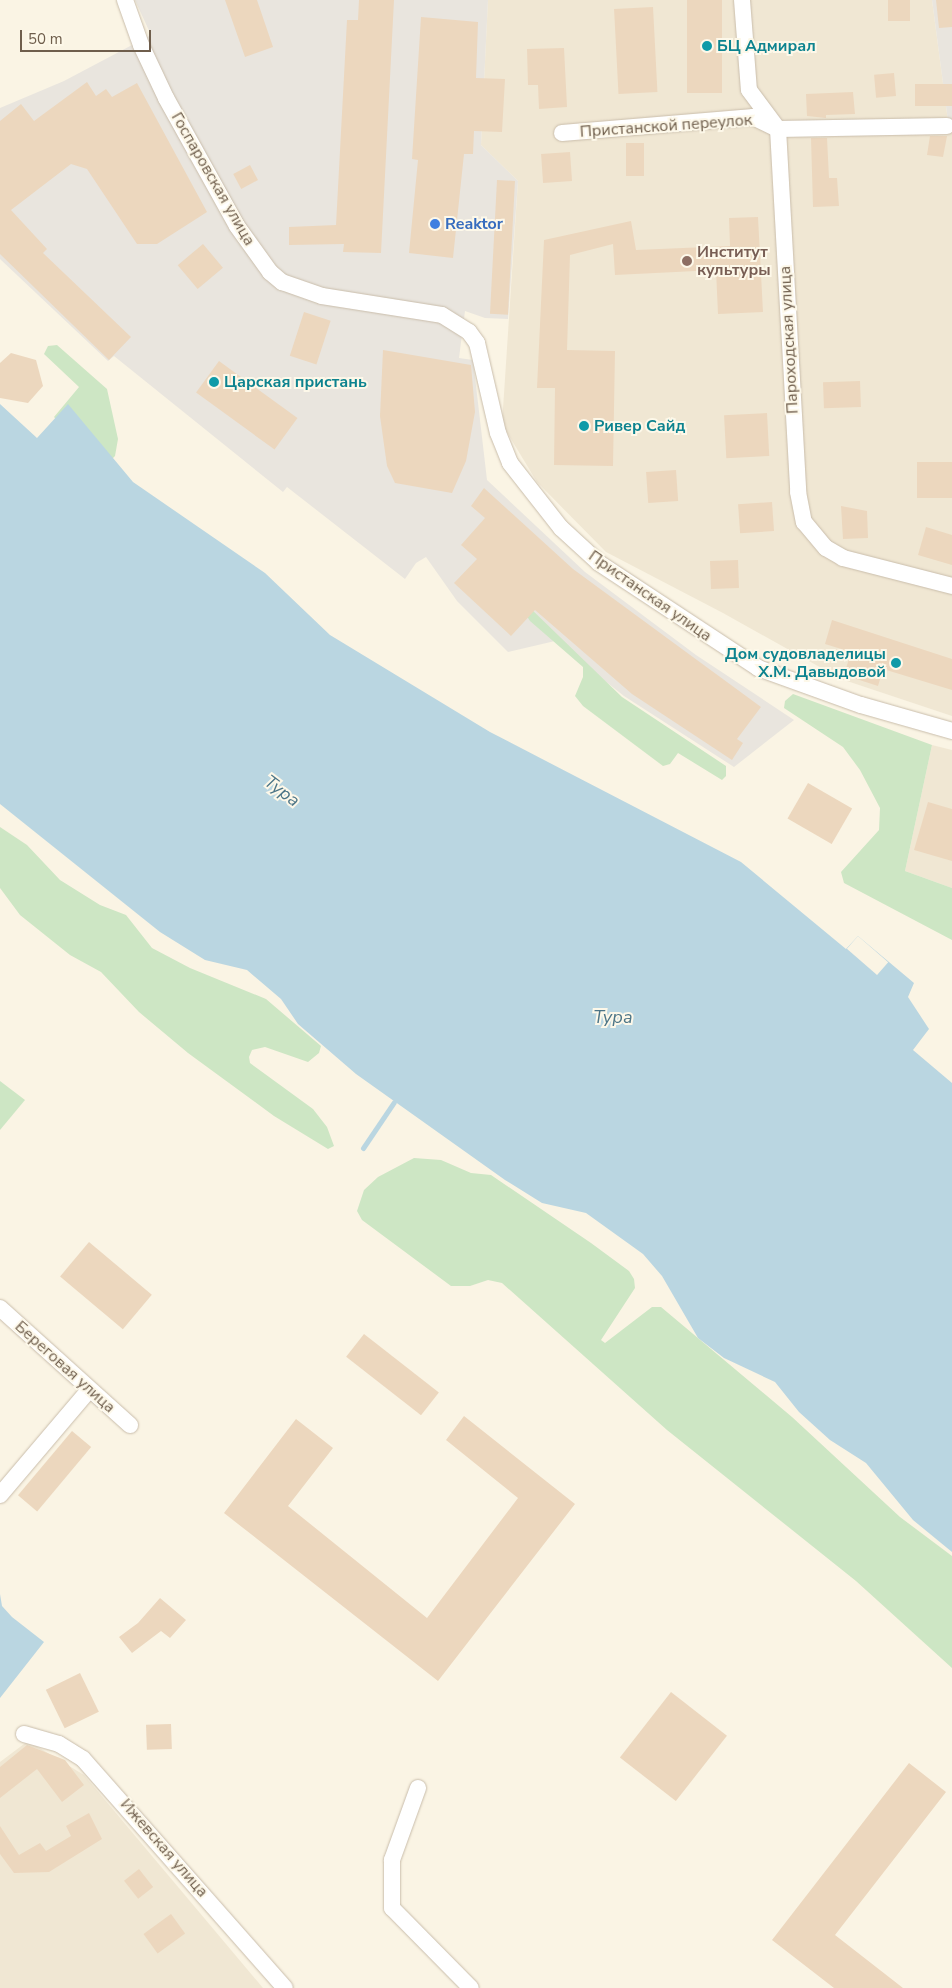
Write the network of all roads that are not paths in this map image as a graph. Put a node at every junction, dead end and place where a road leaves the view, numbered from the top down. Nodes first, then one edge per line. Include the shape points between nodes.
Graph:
1 (124, 0) edge
2 (742, 0) edge
3 (947, 126) dead end
4 (778, 129) junction
5 (562, 133) dead end
6 (469, 332) joint
7 (952, 586) edge
8 (952, 731) edge
9 (0, 1308) edge
10 (89, 1390) junction
11 (130, 1425) dead end
12 (0, 1495) edge
13 (24, 1734) dead end
14 (418, 1788) dead end
15 (286, 1988) edge
16 (471, 1988) edge

1 - 6 street, Госпаровская улица via 166,98 237,226 270,272 282,282 322,296 442,315
2 - 4 street via 749,90
3 - 4 street, Пристанской переулок
4 - 5 street, Пристанской переулок via 754,117
4 - 7 street, Пароходская улица via 798,492 804,522 826,548 843,558
6 - 8 street, Пристанская улица via 477,343 498,433 510,463 560,528 599,562 758,668 861,705
9 - 10 street, Береговая улица
10 - 11 street, Береговая улица
10 - 12 street
13 - 15 street, Ижевская улица via 59,1744 95,1770
14 - 16 street via 392,1860 392,1908

